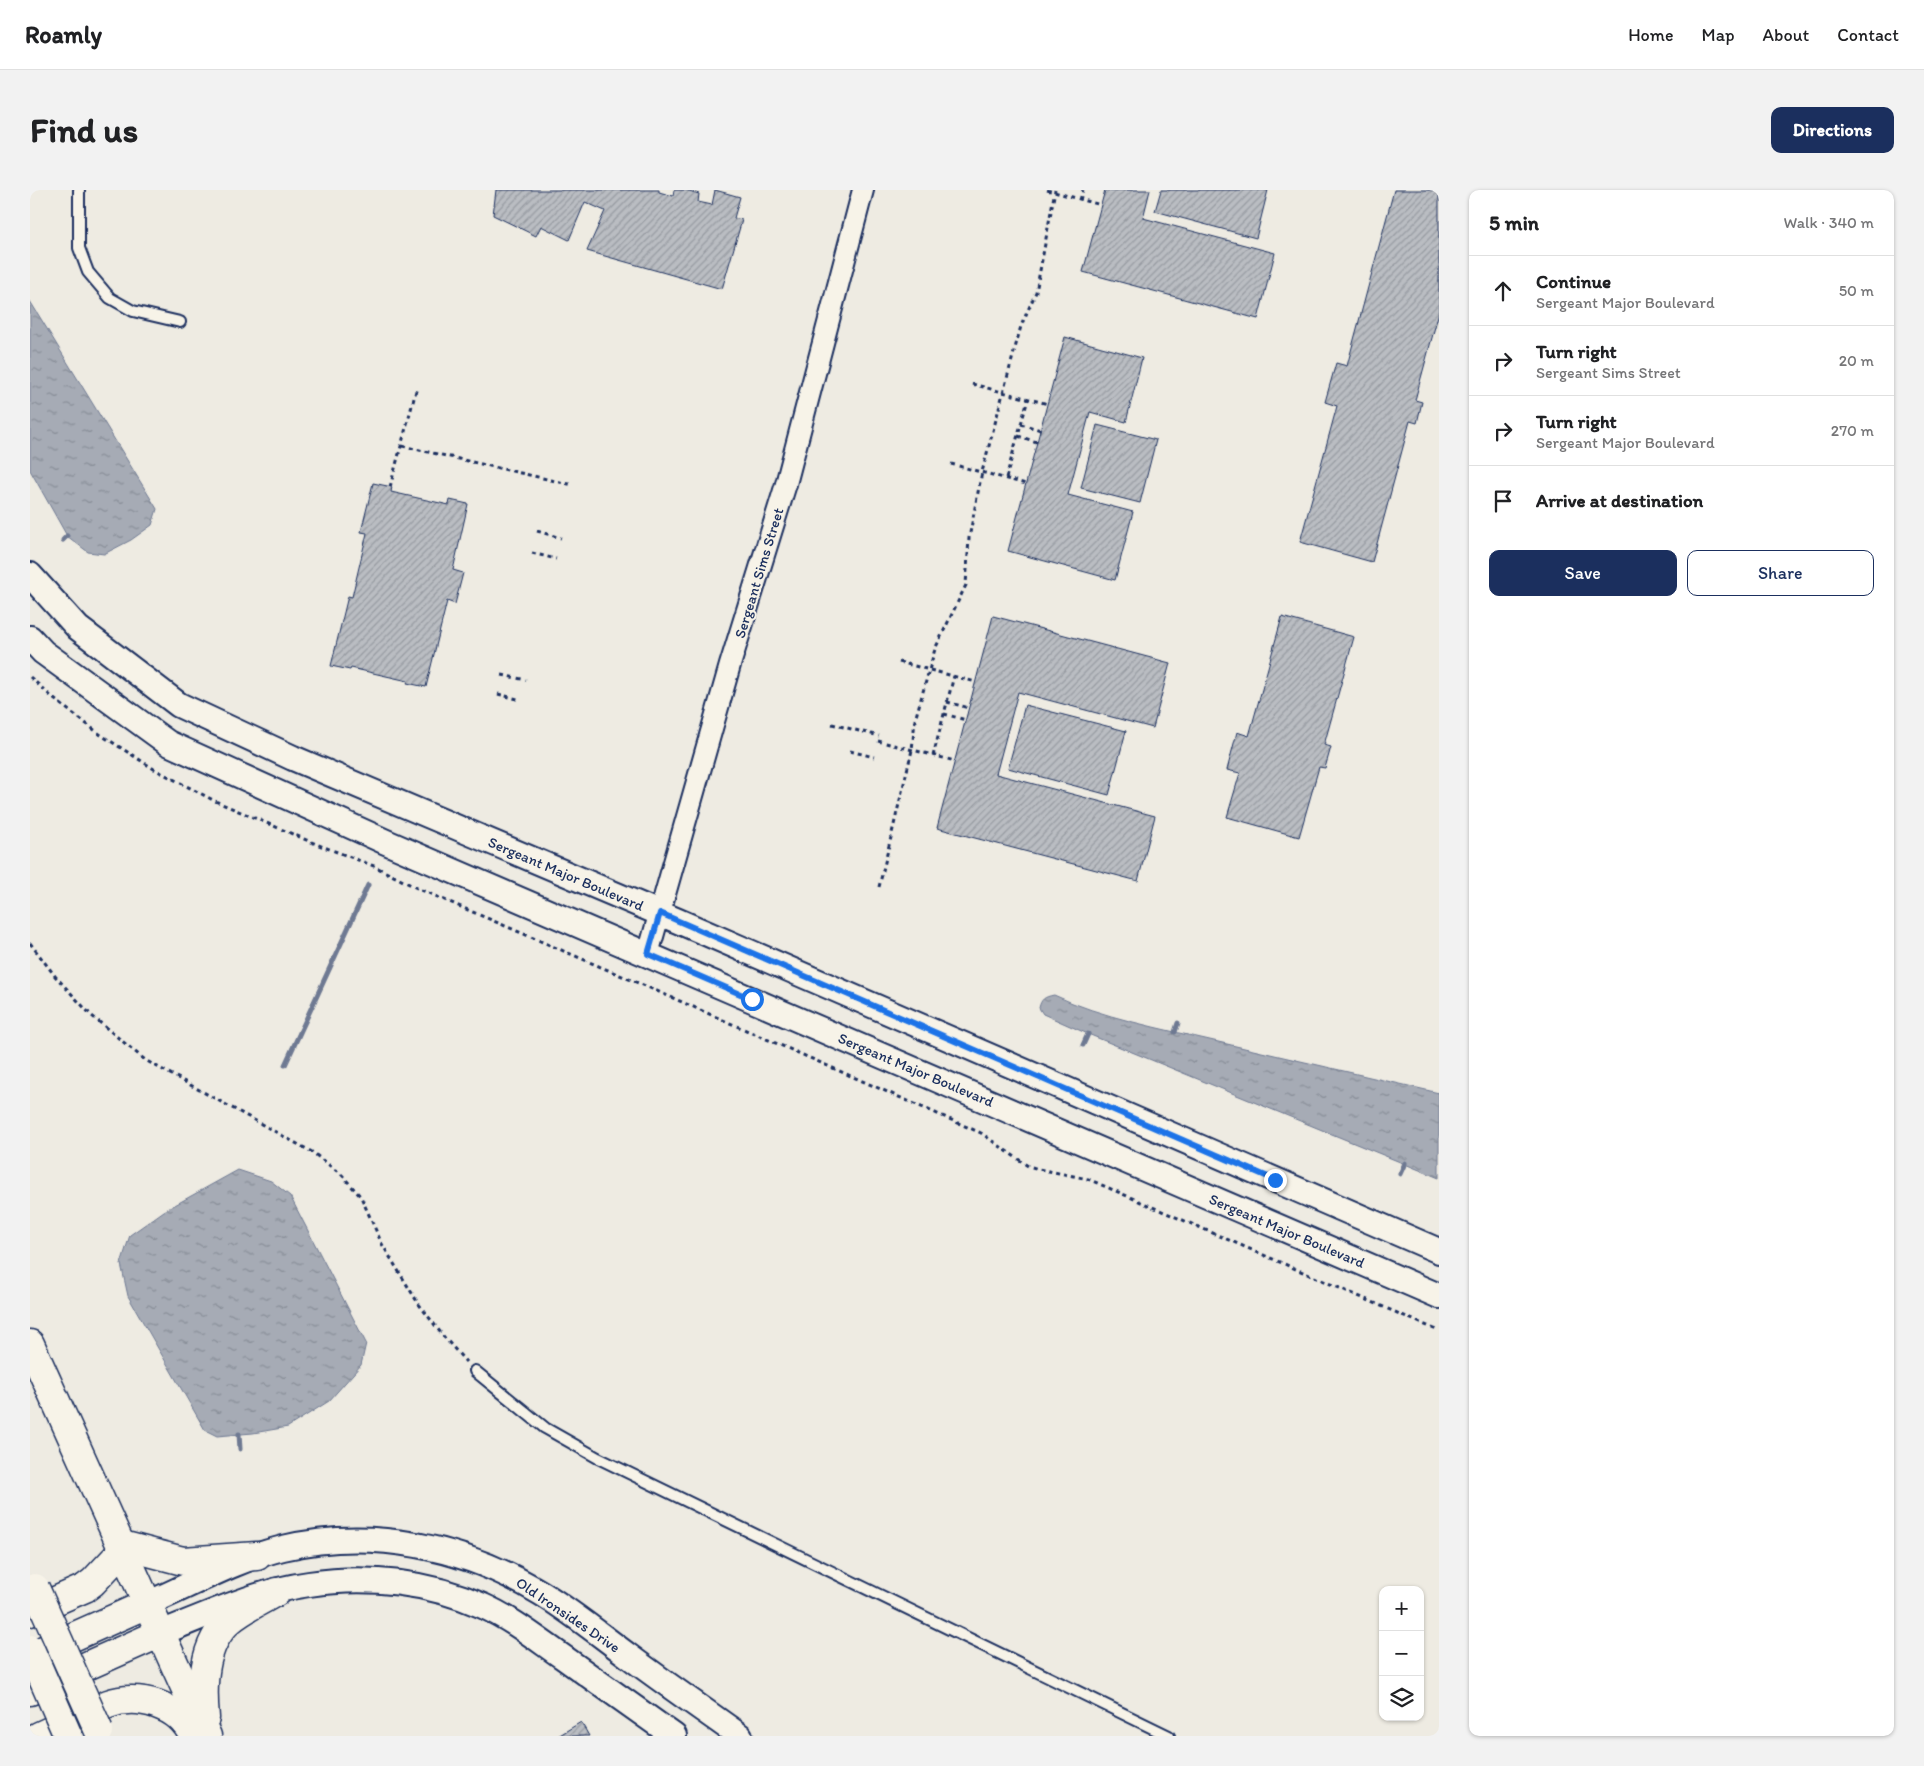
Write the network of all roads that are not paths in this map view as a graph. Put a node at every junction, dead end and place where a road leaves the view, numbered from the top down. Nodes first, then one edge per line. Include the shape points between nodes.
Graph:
1 (79, 190) edge
2 (863, 190) edge
3 (180, 322) dead end
4 (30, 575) edge
5 (30, 638) edge
6 (660, 913) junction
7 (648, 954) junction
8 (1439, 1251) edge
9 (1439, 1296) edge
10 (30, 1344) edge
11 (475, 1372) road end
12 (123, 1547) junction
13 (257, 1556) junction
14 (32, 1592) edge
15 (276, 1592) junction
16 (147, 1604) junction
17 (162, 1633) junction
18 (30, 1649) edge
19 (30, 1656) edge
20 (30, 1691) edge
21 (728, 1733) edge
22 (100, 1734) edge
23 (39, 1736) edge
24 (68, 1736) edge
25 (202, 1736) edge
26 (674, 1736) edge
27 (1169, 1736) edge

1 - 3 lane via 80,248 88,272 110,298 133,311
2 - 6 street, Sergeant Sims Street via 786,486 730,666
4 - 6 street, Sergeant Major Boulevard via 78,628 179,705 293,758
5 - 7 street, Sergeant Major Boulevard via 43,652 168,743 386,842
6 - 7 street, Sergeant Sims Street
6 - 8 street, Sergeant Major Boulevard
7 - 9 street, Sergeant Major Boulevard
10 - 12 main road
11 - 27 lane via 545,1428 598,1458
12 - 13 main road via 184,1561
12 - 14 main road via 85,1588
12 - 16 main road
13 - 16 street, Old Ironsides Drive
13 - 21 street, Old Ironsides Drive via 309,1543 380,1540 419,1544 478,1561 548,1598
14 - 22 main road, bridge
15 - 17 street via 244,1600
15 - 25 main road via 228,1622 215,1639 203,1683
15 - 26 street via 308,1584 365,1580 414,1585 463,1598 521,1627
16 - 17 main road
16 - 19 main road
17 - 20 main road
17 - 25 main road
18 - 24 main road, bridge
23 - 25 main road via 118,1700 132,1699 164,1707

